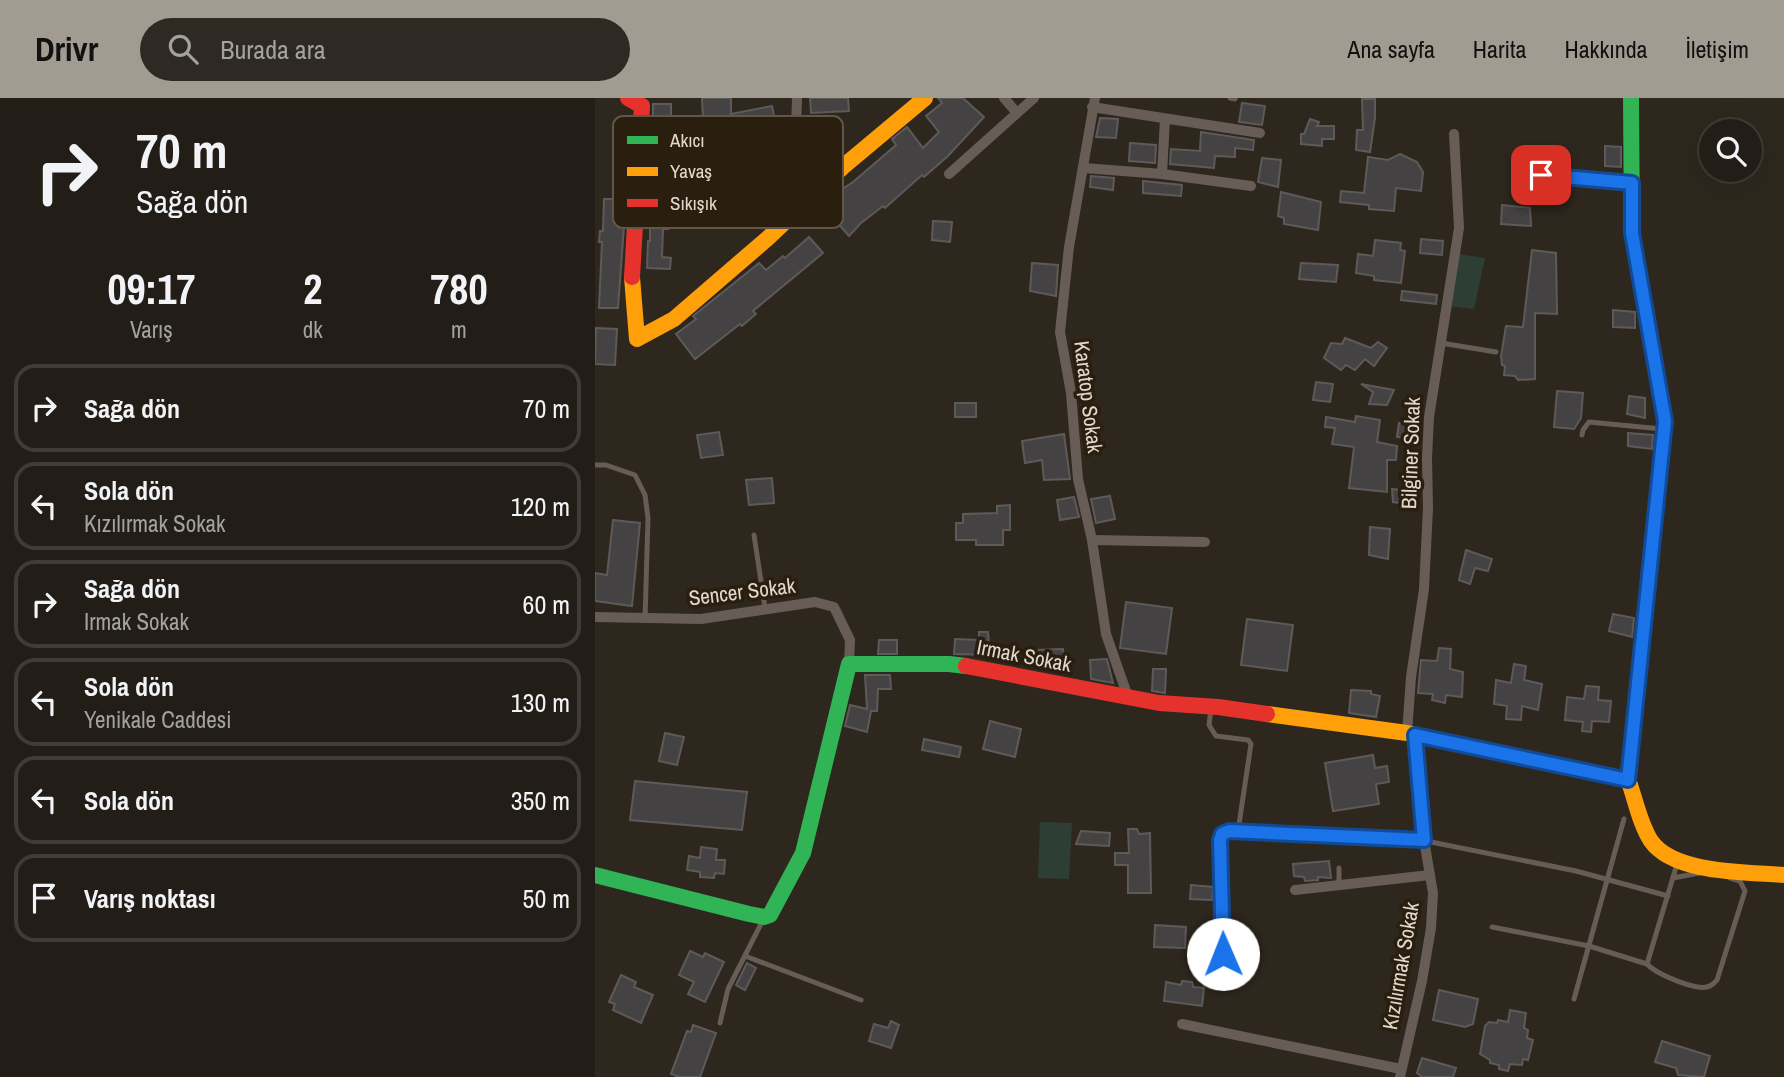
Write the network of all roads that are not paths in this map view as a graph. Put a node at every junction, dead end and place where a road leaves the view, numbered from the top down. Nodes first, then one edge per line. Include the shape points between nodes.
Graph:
1 (628, 98) edge
2 (797, 98) edge
3 (925, 98) edge
4 (1004, 98) edge
5 (1034, 98) edge
6 (1631, 98) edge
7 (1093, 102) edge
8 (1017, 113) junction
9 (641, 116) edge
10 (796, 116) edge
11 (1165, 119) junction
12 (1260, 133) dead end
13 (1454, 134) dead end
14 (843, 167) edge
15 (1084, 168) junction
16 (949, 174) dead end
17 (1162, 174) junction
18 (1541, 175) dead end
19 (1632, 183) junction
20 (1251, 186) dead end
21 (635, 228) edge
22 (779, 228) edge
23 (1441, 343) junction
24 (1496, 352) dead end
25 (1664, 429) junction
26 (1582, 435) dead end
27 (595, 465) edge
28 (754, 535) dead end
29 (1092, 540) junction
30 (1205, 542) dead end
31 (765, 609) junction
32 (595, 617) edge
33 (645, 619) junction
34 (849, 664) junction
35 (1128, 697) junction
36 (1211, 706) junction
37 (1411, 734) junction
38 (1628, 780) junction
39 (1624, 819) dead end
40 (1238, 831) junction
41 (1424, 840) junction
42 (1678, 861) junction
43 (1339, 868) dead end
44 (595, 875) edge
45 (1430, 875) junction
46 (1784, 875) edge
47 (1673, 878) junction
48 (1608, 879) junction
49 (1339, 885) junction
50 (1295, 890) dead end
51 (1668, 896) junction
52 (764, 917) junction
53 (1492, 927) dead end
54 (1589, 947) junction
55 (1223, 954) dead end
56 (745, 956) junction
57 (1647, 964) junction
58 (1574, 999) dead end
59 (862, 1000) dead end
60 (720, 1023) dead end
61 (1182, 1024) dead end
62 (1400, 1073) edge

1 - 9 street via 642,106
2 - 10 street
3 - 14 street
4 - 8 street
5 - 8 street
6 - 19 street
7 - 11 street
7 - 15 street, Karatop Sokak
8 - 16 street
11 - 12 street
11 - 17 street
13 - 23 street, Bilginer Sokak via 1459,228
15 - 17 street
15 - 29 street, Karatop Sokak via 1060,332 1071,393 1078,479
17 - 20 street
18 - 19 lane
19 - 25 street via 1632,233
21 - 22 street via 632,284 637,339 674,319
23 - 24 lane
23 - 37 street, Bilginer Sokak via 1429,417 1425,564 1411,677
25 - 26 lane via 1589,422
25 - 38 street
27 - 33 lane via 635,475 645,495
28 - 31 lane
29 - 30 street
29 - 35 street, Karatop Sokak via 1106,634
31 - 33 street, Sencer Sokak via 701,619
31 - 34 street, Sencer Sokak via 815,602 834,607 850,640
32 - 33 street, Sencer Sokak
34 - 35 street, Irmak Sokak via 949,664
34 - 52 street via 803,853 775,908
35 - 36 street, Irmak Sokak
36 - 37 street, Irmak Sokak
36 - 40 lane via 1209,725 1216,736 1251,744
37 - 38 street, Irmak Sokak
37 - 41 street, Kızılırmak Sokak
38 - 42 street via 1650,840
39 - 48 lane
40 - 41 street
40 - 55 street via 1222,834 1220,840
41 - 45 street, Kızılırmak Sokak
41 - 48 lane
42 - 46 street
42 - 47 lane
43 - 49 lane
44 - 52 street
45 - 49 street
45 - 62 street, Kızılırmak Sokak via 1431,928
47 - 51 lane
47 - 57 lane via 1699,873 1735,878 1745,891 1714,984 1700,987 1661,975
48 - 51 lane
48 - 54 lane
49 - 50 street
51 - 57 lane
52 - 56 lane
53 - 54 lane
54 - 57 lane
54 - 58 lane
56 - 59 lane
56 - 60 lane via 728,989
61 - 62 street

